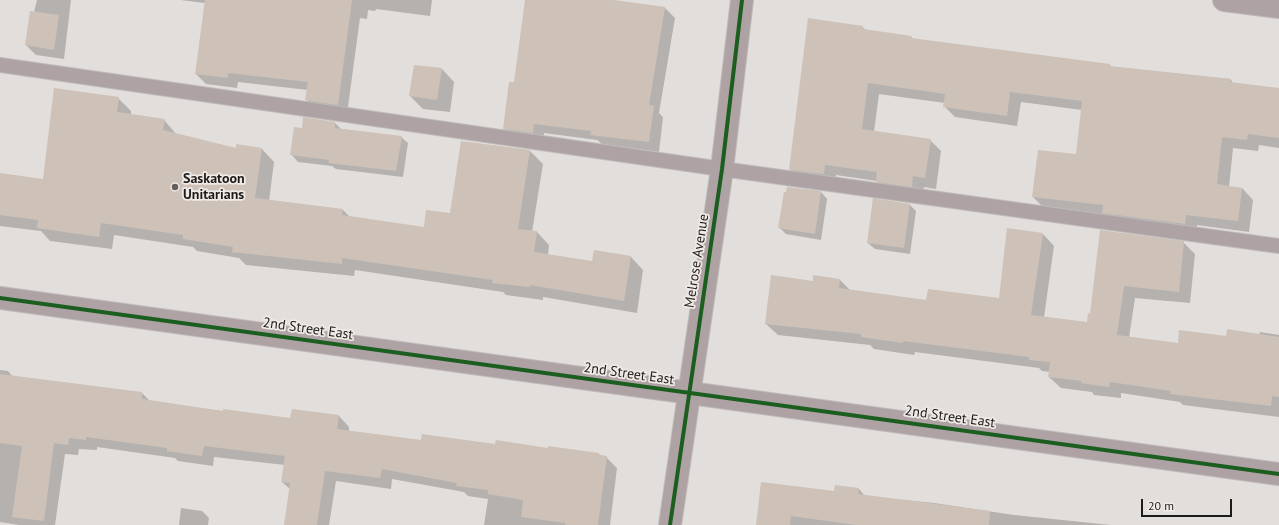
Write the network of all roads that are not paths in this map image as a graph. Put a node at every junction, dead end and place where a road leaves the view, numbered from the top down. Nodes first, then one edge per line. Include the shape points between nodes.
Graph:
1 (742, 0) edge
2 (1224, 0) edge
3 (1279, 7) edge
4 (0, 65) edge
5 (722, 169) junction
6 (1279, 246) edge
7 (0, 298) edge
8 (689, 394) junction
9 (1279, 474) edge
10 (670, 525) edge

1 - 5 street, Melrose Avenue
2 - 3 street
4 - 5 lane
5 - 6 lane
5 - 8 street, Melrose Avenue
7 - 8 street, 2nd Street East
8 - 9 street, 2nd Street East
8 - 10 street, Melrose Avenue

